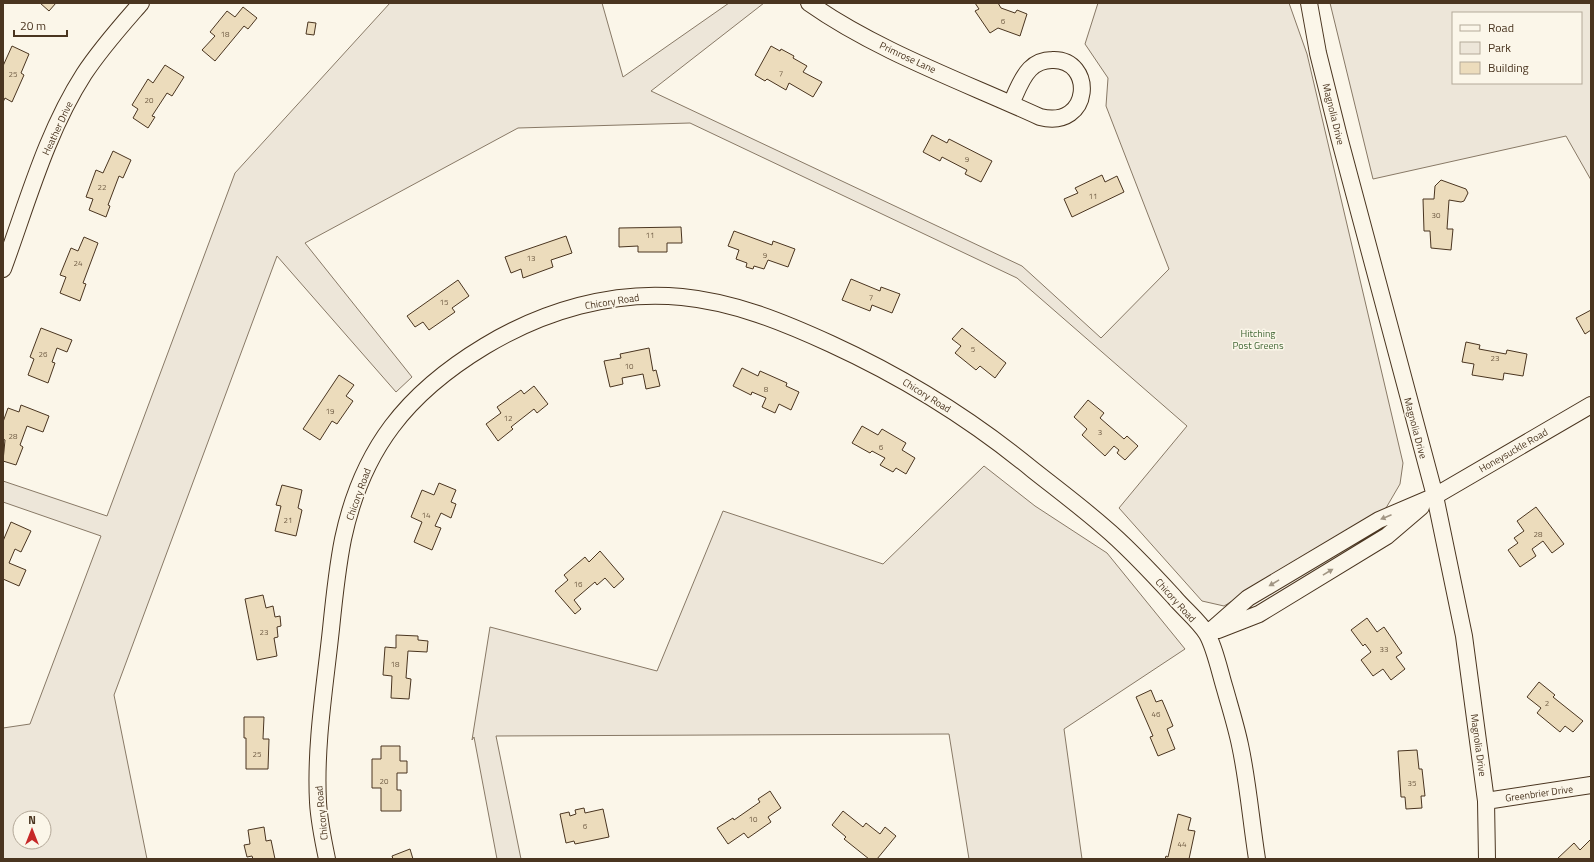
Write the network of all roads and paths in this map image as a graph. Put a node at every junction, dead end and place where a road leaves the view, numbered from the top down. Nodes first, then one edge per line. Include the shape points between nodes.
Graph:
1 (141, 3) edge
2 (809, 3) edge
3 (1309, 3) edge
4 (1011, 104) junction
5 (3, 270) edge
6 (1591, 405) edge
7 (1435, 496) junction
8 (1207, 634) junction
9 (1591, 785) edge
10 (1486, 801) junction
11 (327, 859) edge
12 (1257, 859) edge
13 (1487, 859) edge

1 - 5 street, Heather Drive via 106,42 62,113 45,152
2 - 4 street, Primrose Lane via 860,35
3 - 7 street, Magnolia Drive via 1318,53 1339,137
4 - 4 street, Primrose Lane via 1027,73 1037,63 1046,60 1065,62 1080,76 1080,102 1070,114 1060,119 1040,117
6 - 7 street, Honeysuckle Road
7 - 8 street via 1387,536 1266,609
7 - 10 street, Magnolia Drive via 1464,636
8 - 11 street, Chicory Road via 1154,575 1106,528 977,427 906,381 817,337 774,319 728,305 681,297 637,296 591,303 546,316 504,334 437,378 404,410 367,467 352,502 343,540 336,581 319,738 318,804
8 - 12 street, Chicory Road via 1220,670 1240,746
9 - 10 street, Greenbrier Drive
10 - 13 street, Magnolia Drive

